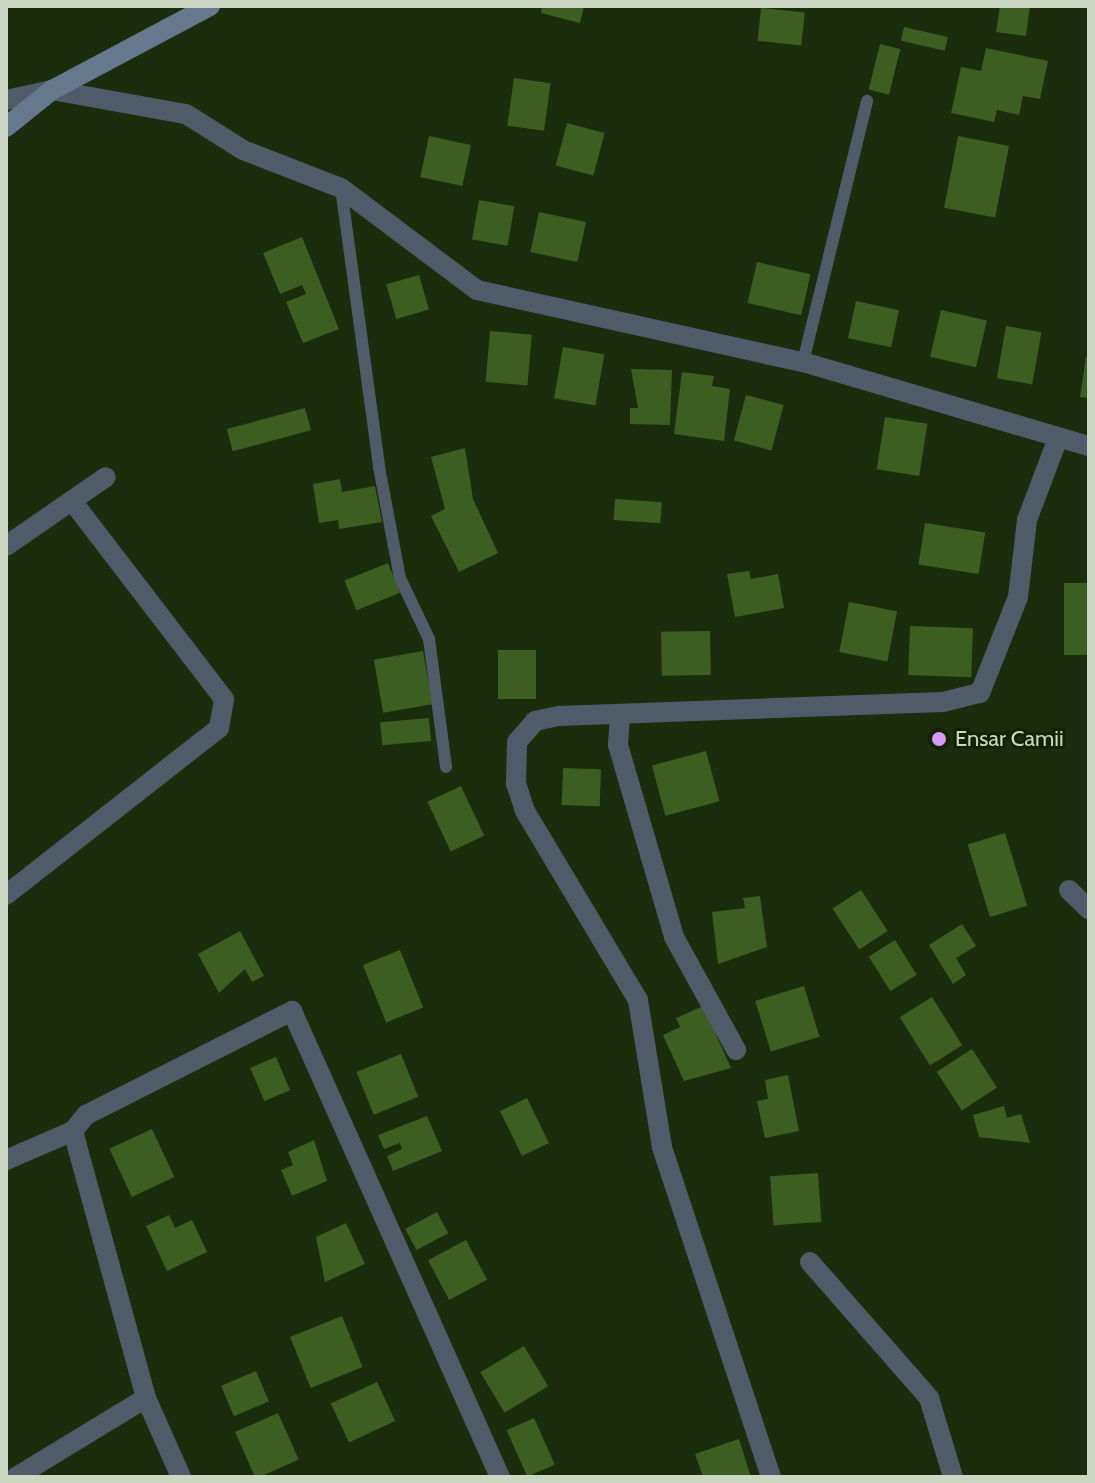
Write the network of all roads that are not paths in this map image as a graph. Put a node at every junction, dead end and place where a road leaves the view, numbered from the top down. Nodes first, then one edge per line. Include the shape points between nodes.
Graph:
1 (210, 6) edge
2 (52, 90) junction
3 (6, 100) edge
4 (867, 101) dead end
5 (6, 127) edge
6 (341, 188) junction
7 (803, 362) junction
8 (1058, 438) junction
9 (1089, 446) edge
10 (106, 477) dead end
11 (72, 501) junction
12 (6, 546) edge
13 (620, 716) junction
14 (446, 767) dead end
15 (1069, 890) dead end
16 (6, 895) edge
17 (1089, 909) edge
18 (736, 1050) dead end
19 (73, 1131) junction
20 (6, 1160) edge
21 (810, 1262) dead end
22 (146, 1398) junction
23 (16, 1477) edge
24 (181, 1477) edge
25 (500, 1477) edge
26 (771, 1477) edge
27 (953, 1477) edge

1 - 2 street
2 - 3 street
2 - 5 street
2 - 6 street via 186,114 243,150
4 - 7 lane
6 - 7 street via 477,290
6 - 14 lane via 379,467 400,578 429,639
7 - 8 street
8 - 9 street
8 - 13 street via 1027,520 1018,597 980,693 943,702
10 - 11 street
11 - 12 street
11 - 16 street via 224,699 219,728
13 - 18 street via 618,745 674,937
13 - 26 street via 535,721 517,742 516,784 638,1000 662,1147
15 - 17 street
19 - 20 street
19 - 22 street
19 - 25 street via 86,1115 292,1011
21 - 27 street via 929,1398
22 - 23 street
22 - 24 street

